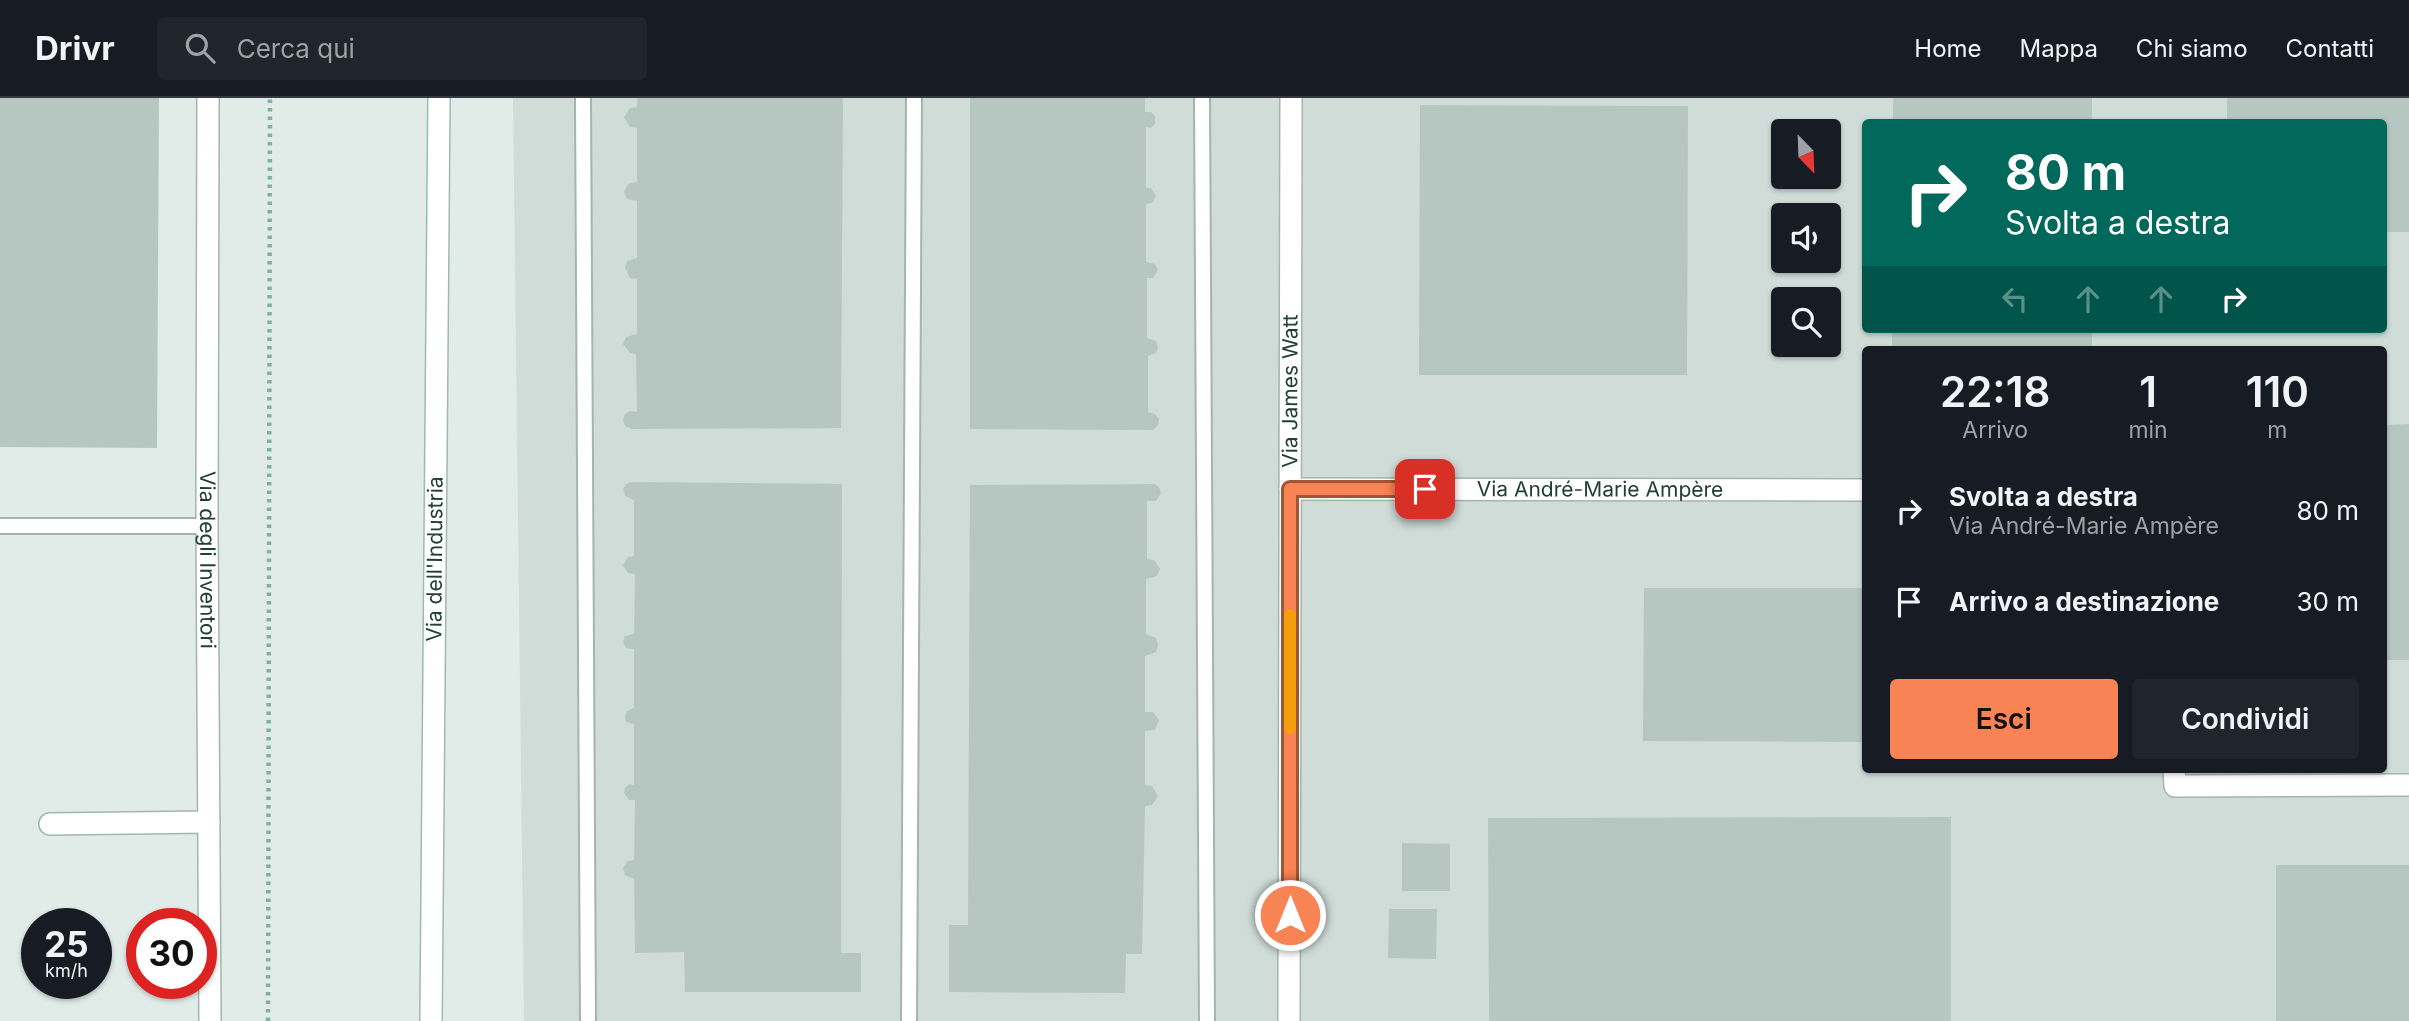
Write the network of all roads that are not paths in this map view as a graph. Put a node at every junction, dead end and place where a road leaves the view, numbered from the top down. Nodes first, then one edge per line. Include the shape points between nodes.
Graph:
1 (208, 98) edge
2 (439, 98) edge
3 (583, 98) edge
4 (914, 98) edge
5 (1202, 98) edge
6 (1291, 98) edge
7 (1290, 489) junction
8 (1862, 490) edge
9 (0, 526) edge
10 (207, 526) junction
11 (2174, 778) edge
12 (2409, 785) edge
13 (209, 822) junction
14 (50, 824) dead end
15 (210, 1021) edge
16 (431, 1021) edge
17 (588, 1021) edge
18 (909, 1021) edge
19 (1207, 1021) edge
20 (1289, 1021) edge

1 - 10 street, Via degli Inventori
2 - 16 street, Via dell'Industria
3 - 17 lane
4 - 18 lane
5 - 19 lane
6 - 7 street, Via James Watt
7 - 8 street, Via André-Marie Ampère
7 - 20 street, Via James Watt
9 - 10 lane
10 - 13 street, Via degli Inventori
11 - 12 street
13 - 14 street
13 - 15 street, Via degli Inventori

